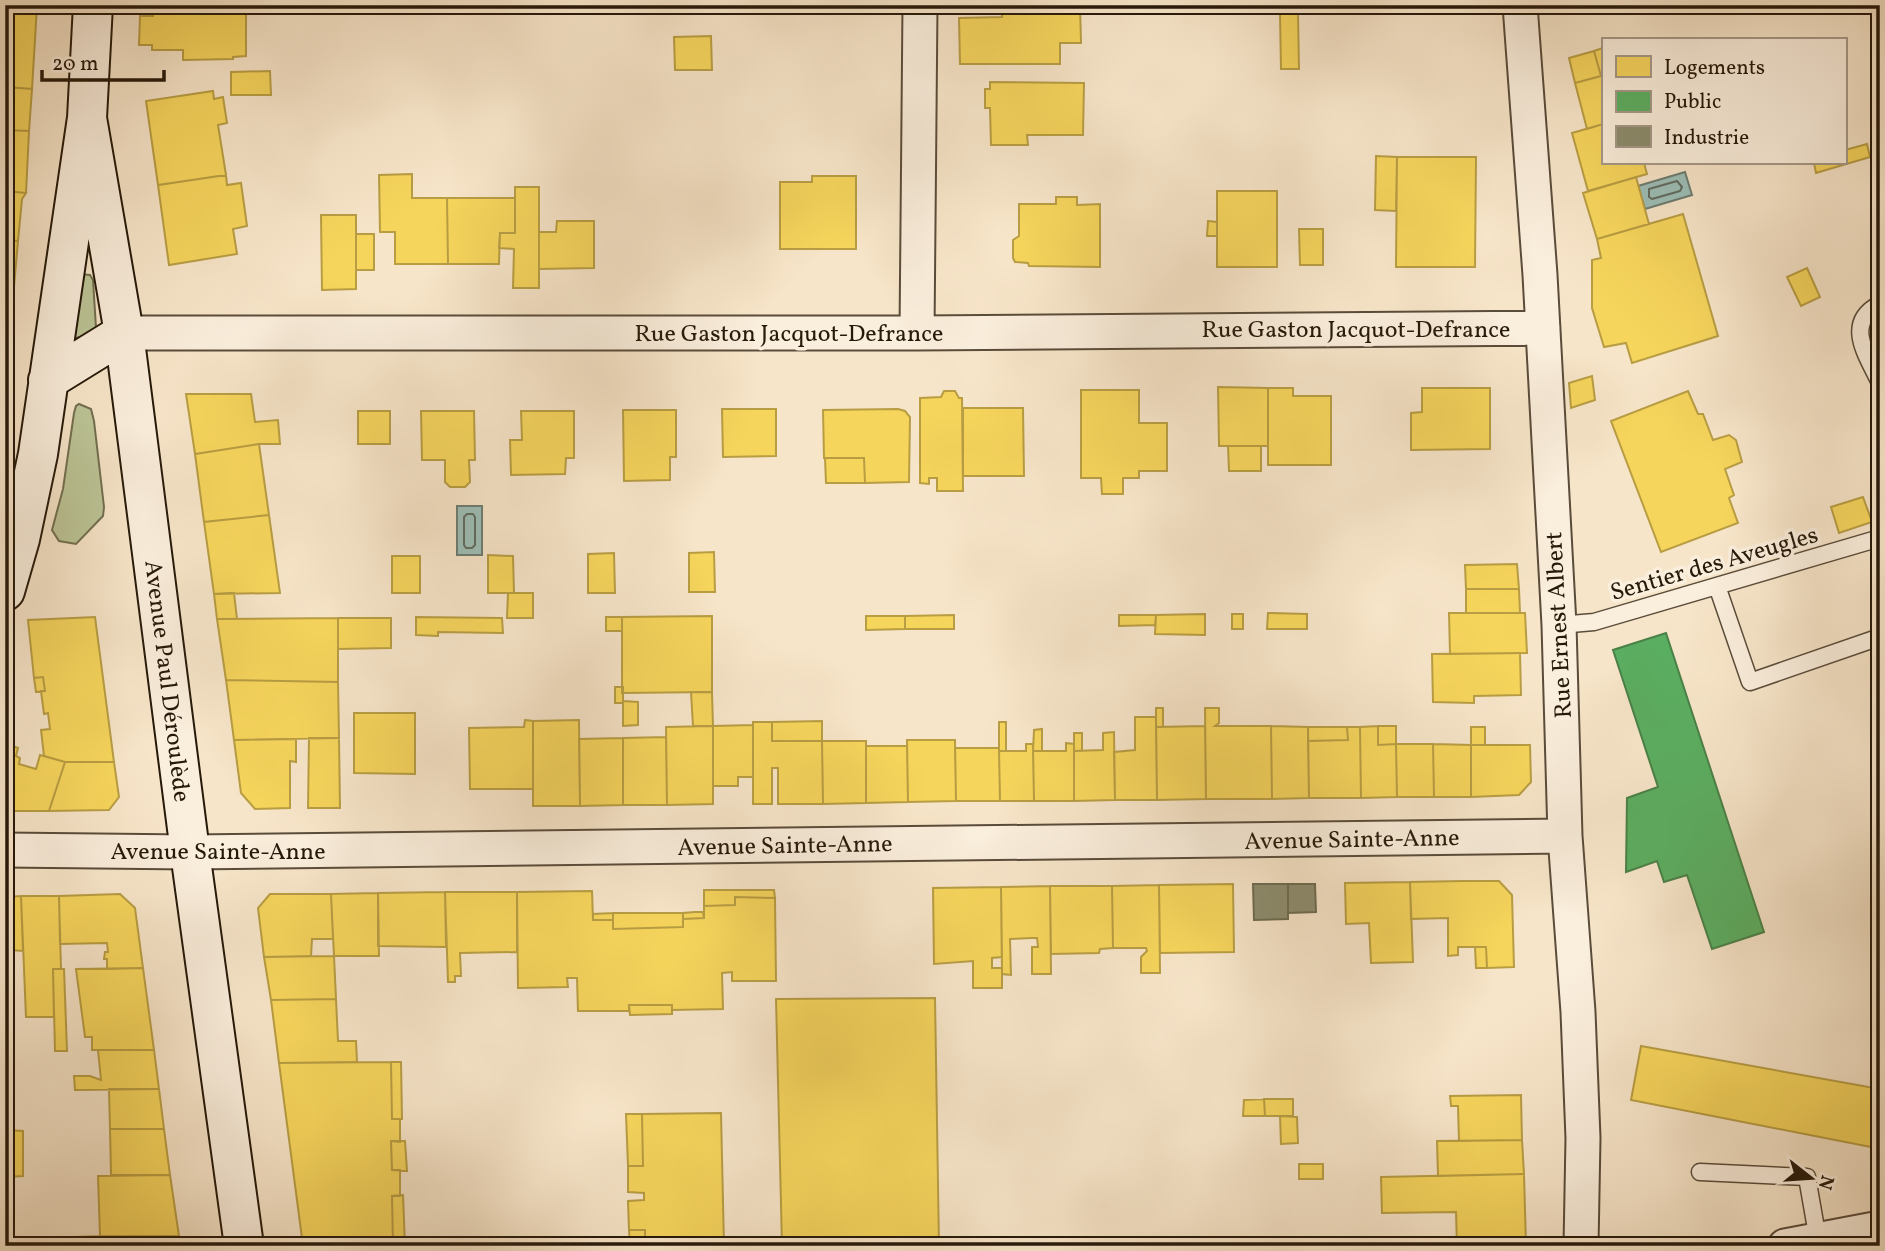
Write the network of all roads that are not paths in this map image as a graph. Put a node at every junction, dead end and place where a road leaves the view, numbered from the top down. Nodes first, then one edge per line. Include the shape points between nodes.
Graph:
1 (93, 5) edge
2 (920, 5) edge
3 (1520, 5) edge
4 (87, 118) junction
5 (1880, 304) edge
6 (1543, 328) junction
7 (124, 333) junction
8 (917, 333) junction
9 (48, 380) junction
10 (1880, 383) edge
11 (1880, 538) edge
12 (1717, 586) junction
13 (5, 591) edge
14 (1559, 625) junction
15 (1880, 637) edge
16 (1565, 836) junction
17 (5, 850) edge
18 (190, 852) junction
19 (1700, 1172) dead end
20 (1880, 1228) edge
21 (1818, 1240) junction
22 (244, 1246) edge
23 (1581, 1246) edge
24 (1785, 1246) edge

1 - 4 main road, Avenue Paul Déroulède
2 - 8 street
3 - 6 street, Rue Ernest Albert
4 - 7 main road, Avenue Paul Déroulède
4 - 9 main road, Avenue Paul Déroulède
5 - 10 lane via 1868,310 1859,338
6 - 8 street, Rue Gaston Jacquot-Defrance
6 - 14 street, Rue Ernest Albert
7 - 8 street, Rue Gaston Jacquot-Defrance
7 - 9 main road
7 - 18 main road, Avenue Paul Déroulède
9 - 13 main road, Avenue Paul Déroulède via 38,454
11 - 12 lane, Sentier des Aveugles
12 - 14 lane, Sentier des Aveugles via 1594,622
12 - 15 lane via 1750,682
14 - 16 street, Rue Ernest Albert
16 - 18 street, Avenue Sainte-Anne
16 - 23 street, Rue Ernest Albert via 1579,1025
17 - 18 street, Avenue Sainte-Anne
18 - 22 main road, Avenue Paul Déroulède
19 - 21 lane via 1807,1177
20 - 21 street
21 - 24 street

